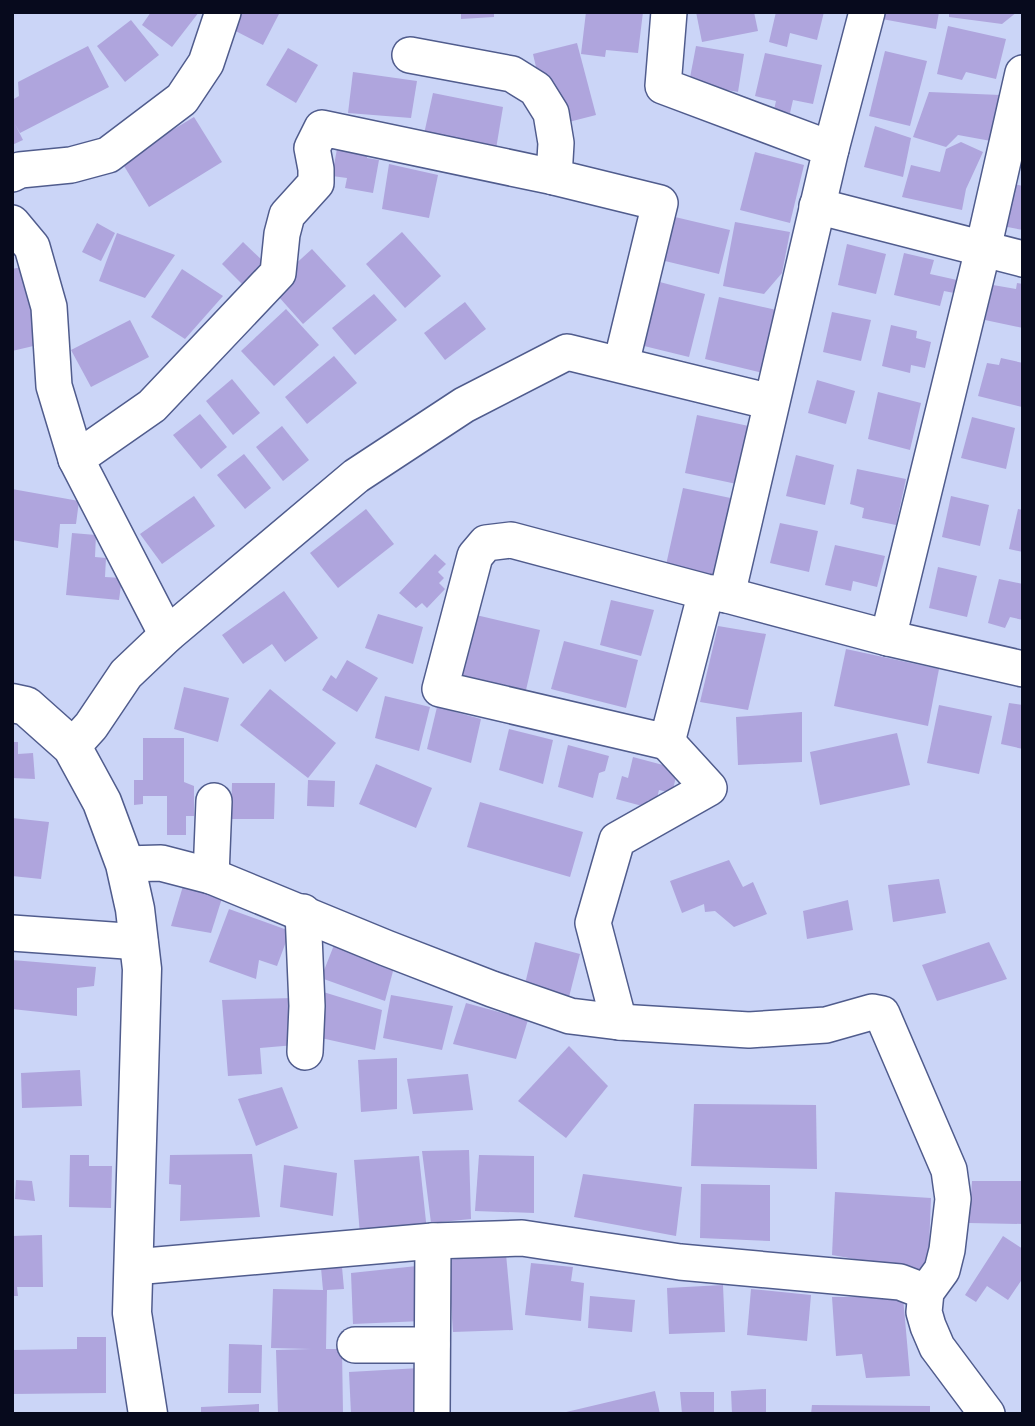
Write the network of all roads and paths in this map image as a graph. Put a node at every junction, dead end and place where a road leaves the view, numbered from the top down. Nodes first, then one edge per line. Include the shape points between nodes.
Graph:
1 (223, 12) edge
2 (668, 12) edge
3 (867, 12) edge
4 (410, 55) dead end
5 (1023, 73) edge
6 (831, 149) junction
7 (12, 174) edge
8 (554, 177) junction
9 (817, 206) junction
10 (12, 223) edge
11 (983, 249) junction
12 (1023, 258) edge
13 (621, 364) junction
14 (771, 402) junction
15 (76, 459) junction
16 (717, 593) junction
17 (167, 635) junction
18 (888, 638) junction
19 (1023, 669) edge
20 (12, 703) edge
21 (667, 742) junction
22 (72, 747) junction
23 (214, 801) dead end
24 (125, 864) junction
25 (211, 876) junction
26 (303, 912) junction
27 (12, 933) edge
28 (140, 942) junction
29 (618, 1022) junction
30 (304, 1052) dead end
31 (433, 1241) junction
32 (134, 1267) junction
33 (926, 1292) junction
34 (355, 1345) dead end
35 (432, 1345) junction
36 (148, 1414) edge
37 (432, 1414) edge
38 (987, 1414) edge

1 - 7 street via 206,63 181,99 108,155
2 - 6 street via 663,86
3 - 6 street
4 - 8 street via 512,74 536,89 551,113 556,143
5 - 11 street
6 - 9 street
8 - 13 street via 660,203
8 - 15 street via 322,128 312,148 316,184 287,215 278,273 152,406
9 - 11 street
9 - 14 street
10 - 15 street via 32,247 49,307 54,386
11 - 12 street
11 - 18 street
13 - 14 street
13 - 17 street via 567,352 464,405 356,476
14 - 16 street
15 - 17 street
16 - 18 street
16 - 21 street
16 - 21 street via 511,540 486,542 475,556 440,689
17 - 22 street via 126,674 92,726
18 - 19 street
20 - 22 street via 26,706
21 - 29 street via 709,788 617,840 593,923
22 - 24 street via 102,802
23 - 25 street
24 - 25 street via 161,863
24 - 28 street
25 - 26 street
26 - 29 street via 492,989 570,1016
26 - 30 street
27 - 28 street
28 - 32 street
29 - 33 street via 749,1030 826,1025 872,1012 882,1014 949,1170 953,1199 947,1250 942,1270
31 - 32 street
31 - 33 street via 522,1238 680,1262 900,1282
31 - 35 street
32 - 36 street via 132,1313
33 - 38 street via 925,1312 937,1347
34 - 35 street
35 - 37 street

